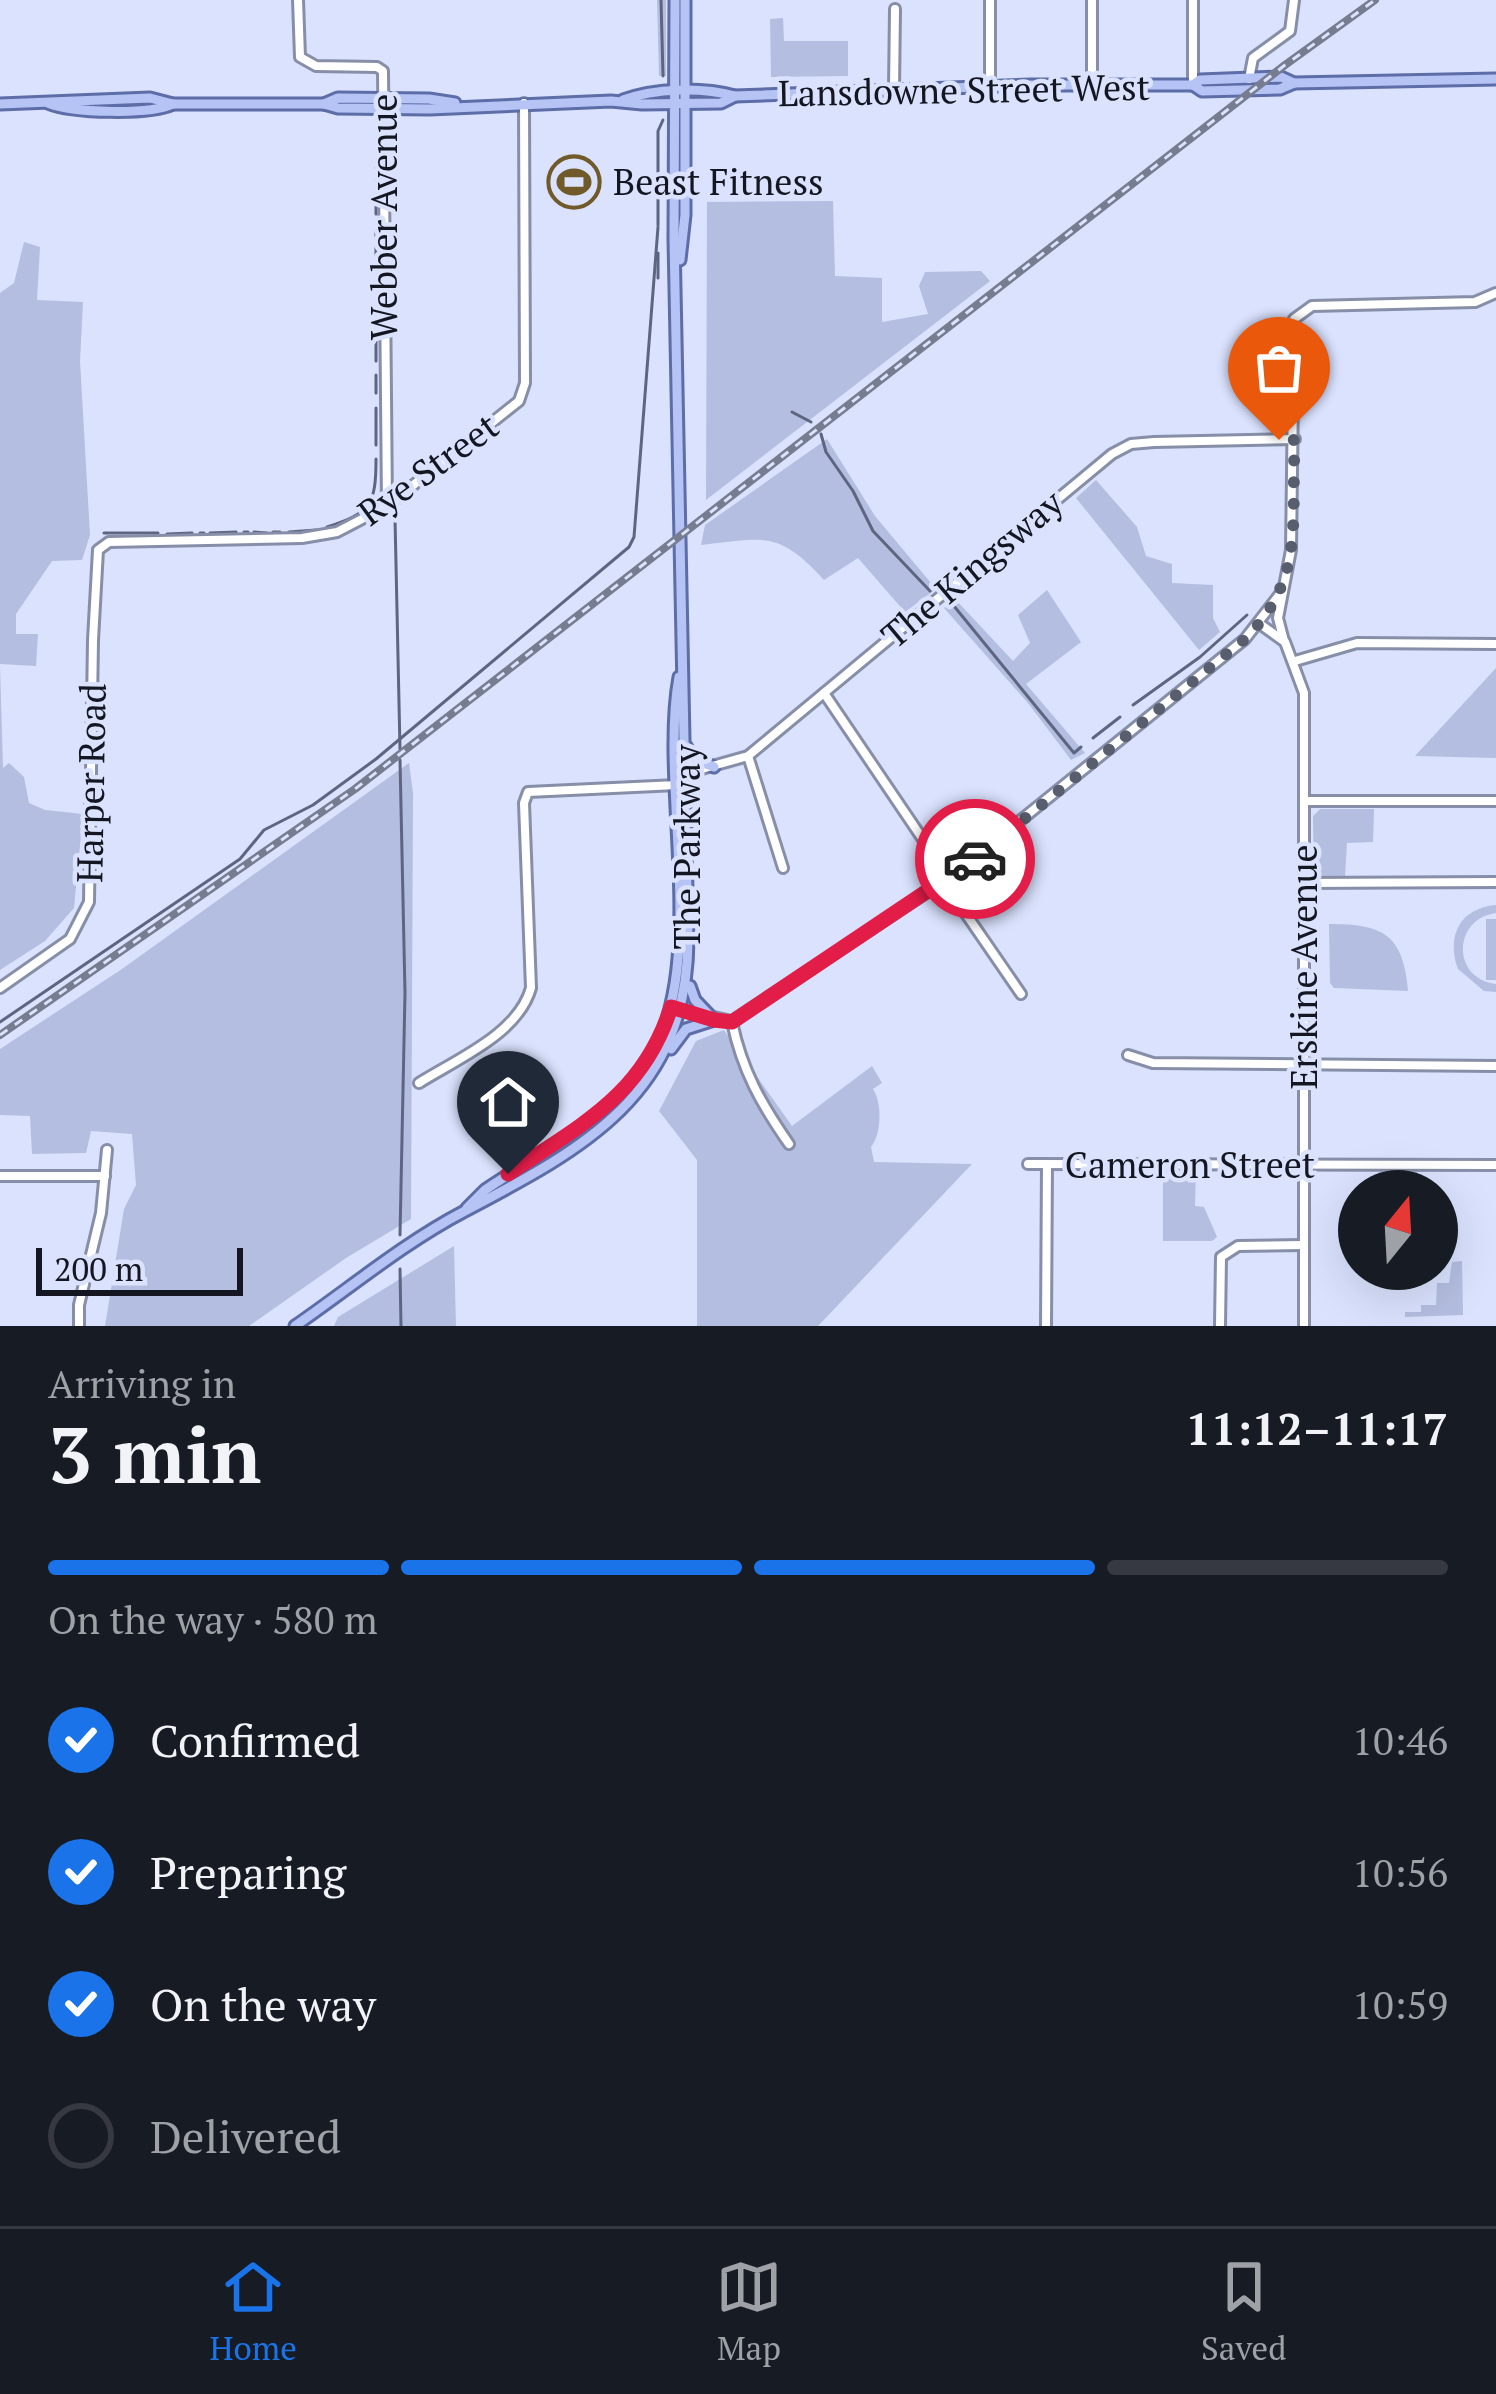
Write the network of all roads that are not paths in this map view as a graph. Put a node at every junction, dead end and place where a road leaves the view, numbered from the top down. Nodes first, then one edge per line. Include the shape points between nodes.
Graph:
1 (298, 0) edge
2 (675, 0) edge
3 (685, 0) edge
4 (990, 0) edge
5 (1092, 0) edge
6 (1193, 0) edge
7 (1294, 0) edge
8 (895, 9) dead end
9 (1249, 79) junction
10 (1496, 79) edge
11 (1294, 83) junction
12 (1092, 85) junction
13 (1192, 85) junction
14 (990, 86) junction
15 (894, 89) junction
16 (680, 98) junction
17 (524, 103) junction
18 (0, 104) edge
19 (385, 104) junction
20 (1492, 295) edge
21 (1295, 440) junction
22 (387, 506) junction
23 (109, 542) joint
24 (1280, 595) junction
25 (1259, 624) junction
26 (1285, 642) junction
27 (1496, 644) edge
28 (1295, 661) junction
29 (681, 665) junction
30 (824, 693) junction
31 (686, 746) junction
32 (748, 756) junction
33 (714, 767) junction
34 (681, 780) junction
35 (1304, 801) junction
36 (1496, 801) edge
37 (782, 868) dead end
38 (947, 880) junction
39 (1496, 882) edge
40 (1304, 883) junction
41 (688, 977) junction
42 (0, 988) edge
43 (1021, 994) dead end
44 (676, 1009) junction
45 (714, 1020) junction
46 (732, 1022) junction
47 (1128, 1055) dead end
48 (1304, 1062) junction
49 (659, 1065) junction
50 (1496, 1066) edge
51 (419, 1083) dead end
52 (789, 1144) dead end
53 (106, 1150) dead end
54 (1028, 1164) dead end
55 (1047, 1164) junction
56 (1304, 1165) junction
57 (1496, 1165) edge
58 (0, 1175) edge
59 (105, 1176) junction
60 (463, 1212) junction
61 (1304, 1245) junction
62 (79, 1326) edge
63 (295, 1326) edge
64 (1046, 1326) edge
65 (1220, 1326) edge
66 (1304, 1326) edge

1 - 19 street, Webber Avenue via 300,58 316,66 377,67
2 - 16 main road, The Parkway
3 - 16 main road, The Parkway
4 - 14 street
5 - 12 street
6 - 13 street
7 - 9 street via 1290,31 1253,58
8 - 15 street
9 - 11 main road, Lansdowne Street West
9 - 13 main road, Lansdowne Street West
10 - 11 main road, Lansdowne Street West
11 - 13 main road, Lansdowne Street West via 1202,91
12 - 13 main road, Lansdowne Street West
12 - 14 main road, Lansdowne Street West
14 - 15 main road, Lansdowne Street West
15 - 16 main road, Lansdowne Street West via 721,103
16 - 17 main road, Lansdowne Street West
16 - 29 main road, The Parkway
17 - 19 main road, Lansdowne Street West
17 - 22 street, Rye Street via 525,383 519,400
18 - 19 main road, Lansdowne Street West
19 - 22 street, Webber Avenue
20 - 21 street via 1312,306 1294,319
21 - 24 street via 1292,550
21 - 30 street, The Kingsway via 1154,442 1112,454
22 - 23 street, Rye Street via 337,532 302,538
23 - 42 street, Harper Road via 97,557 89,902 70,939
24 - 25 street
24 - 26 street
25 - 26 street, Erskine Avenue
25 - 38 street
26 - 28 street, Erskine Avenue
27 - 28 street via 1357,643
28 - 35 street, Erskine Avenue via 1304,693
29 - 31 main road, The Parkway
29 - 34 main road, The Parkway
30 - 32 street, The Kingsway
30 - 38 street
31 - 33 main road via 694,760
31 - 34 main road, The Parkway
32 - 33 street, The Kingsway
32 - 37 street
33 - 34 street, The Kingsway
34 - 41 main road, The Parkway
34 - 44 main road, The Parkway
34 - 51 street, The Kingsway via 528,792 528,1000 510,1025
35 - 36 street
35 - 40 street, Erskine Avenue
38 - 43 street
38 - 46 street
39 - 40 street
40 - 48 street, Erskine Avenue
41 - 44 main road, The Parkway
41 - 45 main road
44 - 45 street
44 - 49 main road, The Parkway
44 - 60 main road, The Parkway via 628,1088
45 - 46 street
45 - 49 main road via 686,1029
46 - 52 street via 742,1066
47 - 48 street via 1153,1063
48 - 50 street
48 - 56 street, Erskine Avenue
49 - 60 main road, The Parkway via 617,1114
53 - 59 street
54 - 55 street, Cameron Street
55 - 56 street, Cameron Street
55 - 64 street
56 - 57 street, Cameron Street
56 - 61 street, Erskine Avenue
58 - 59 street
59 - 62 street
60 - 63 main road, The Parkway
61 - 65 street via 1238,1246 1221,1257
61 - 66 street, Erskine Avenue

